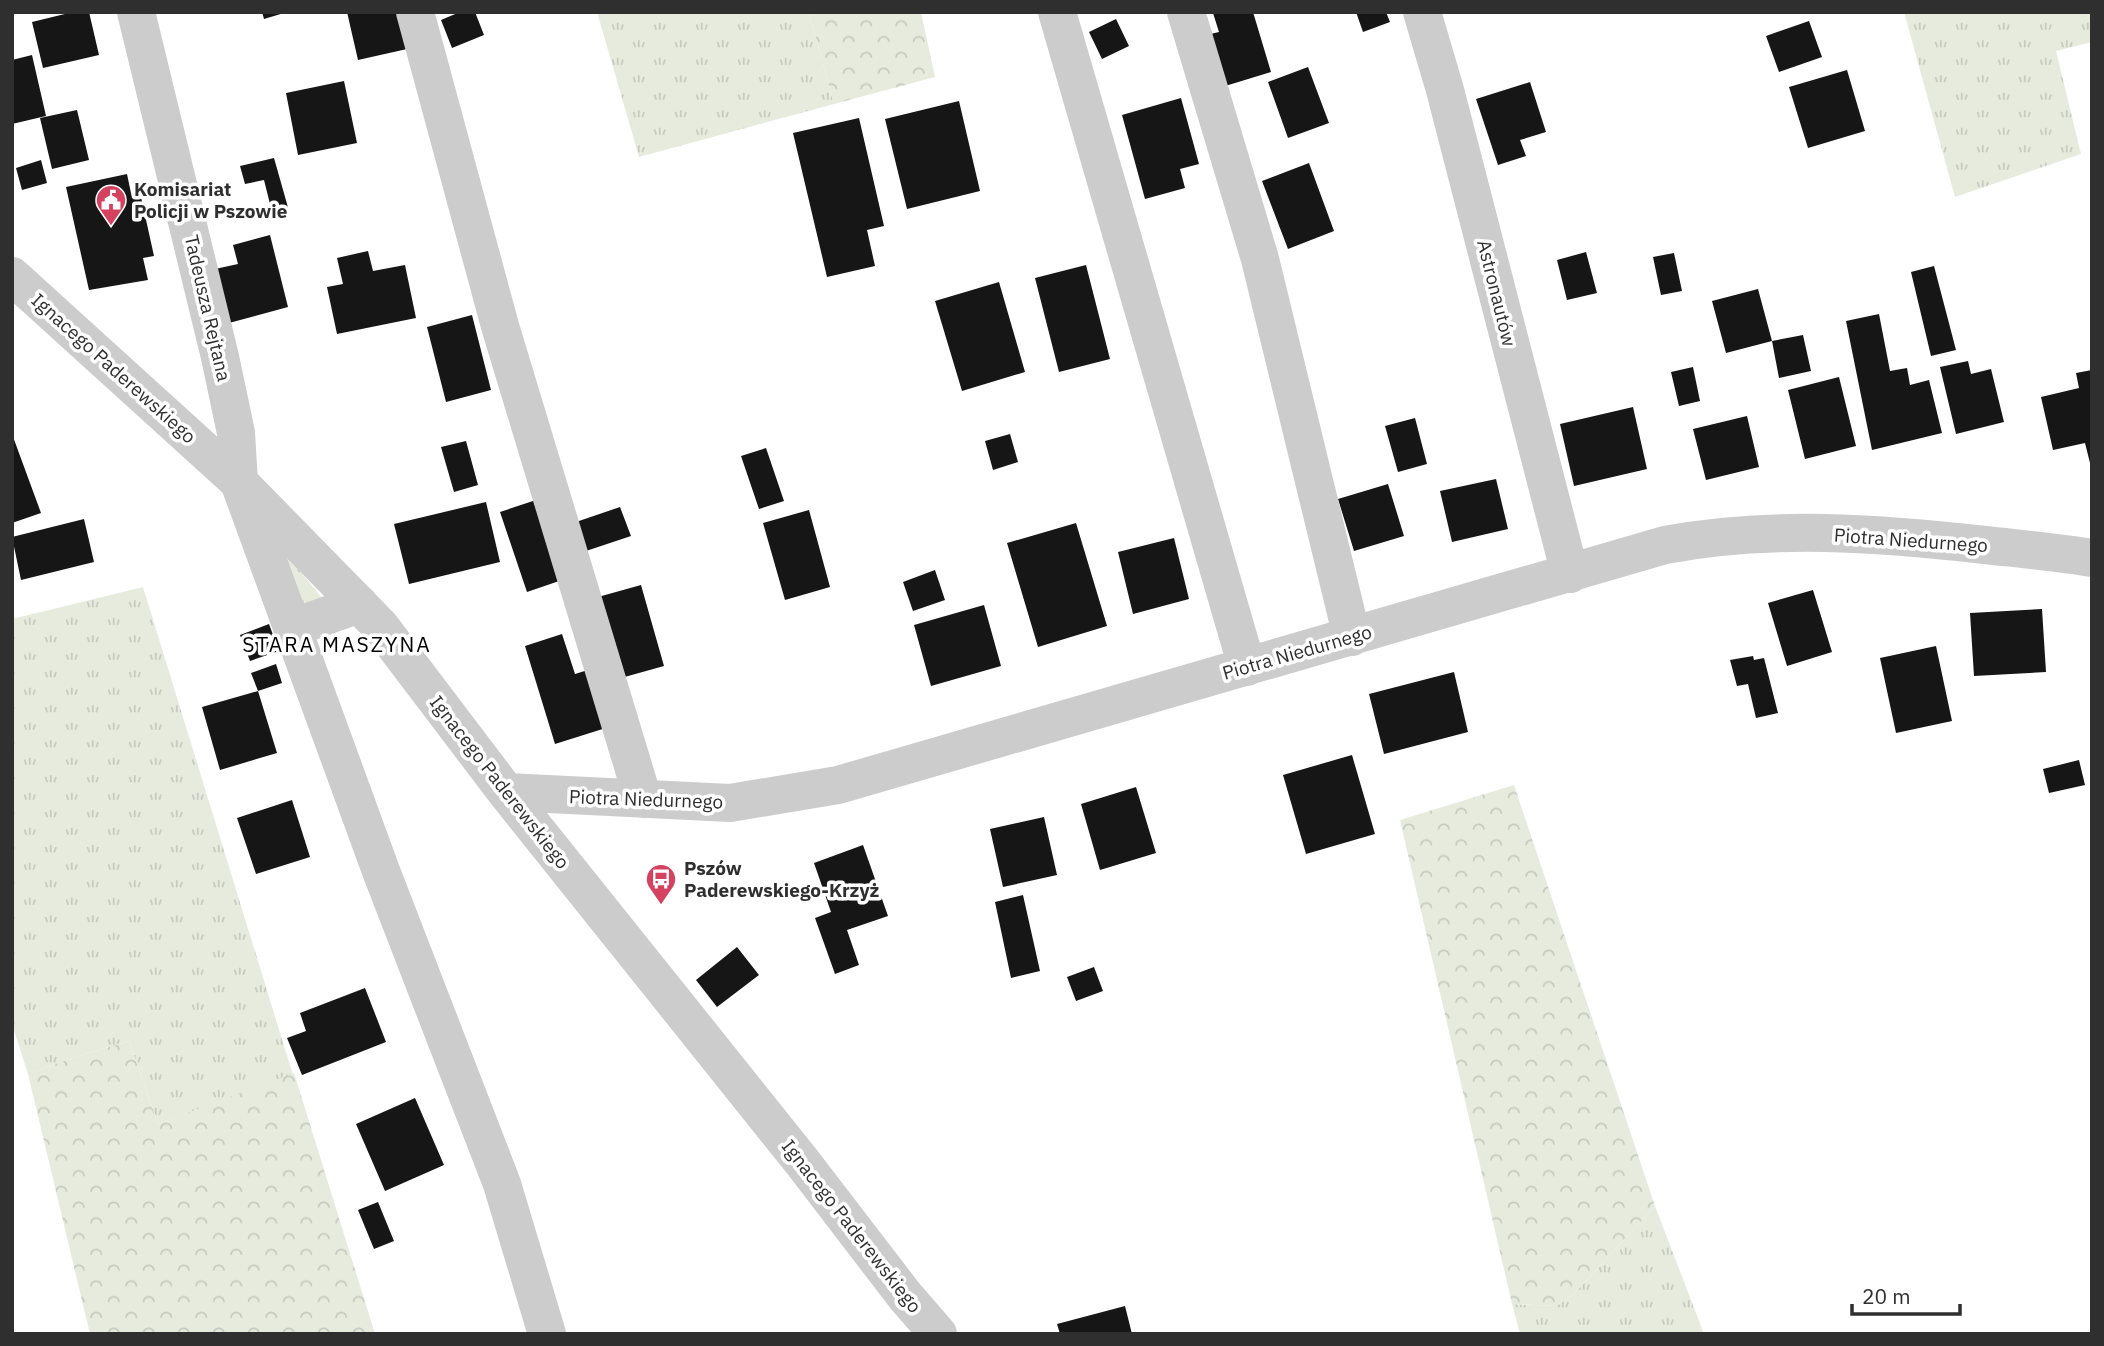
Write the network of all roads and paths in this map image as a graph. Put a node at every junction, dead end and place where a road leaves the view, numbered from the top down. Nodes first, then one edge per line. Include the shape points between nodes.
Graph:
1 (136, 12) edge
2 (415, 12) edge
3 (1057, 12) edge
4 (1185, 12) edge
5 (1422, 12) edge
6 (12, 276) edge
7 (239, 482) junction
8 (2092, 558) edge
9 (1570, 574) junction
10 (359, 604) junction
11 (292, 628) junction
12 (1352, 637) junction
13 (1247, 667) junction
14 (506, 792) junction
15 (643, 799) junction
16 (547, 1334) edge
17 (938, 1334) edge

1 - 7 street, Tadeusza Rejtana via 223,369 236,433
2 - 15 street via 500,326
3 - 13 street
4 - 12 street via 1260,259
5 - 9 street, Astronautów
6 - 7 street, Ignacego Paderewskiego
7 - 10 street, Ignacego Paderewskiego
7 - 11 street
8 - 9 street, Piotra Niedurnego via 1858,533 1761,534 1665,545
9 - 12 street, Piotra Niedurnego
10 - 11 street
10 - 14 street, Ignacego Paderewskiego
11 - 16 street via 502,1184
12 - 13 street, Piotra Niedurnego
13 - 15 street, Piotra Niedurnego via 838,785 730,803
14 - 15 street, Piotra Niedurnego
14 - 17 street, Ignacego Paderewskiego

